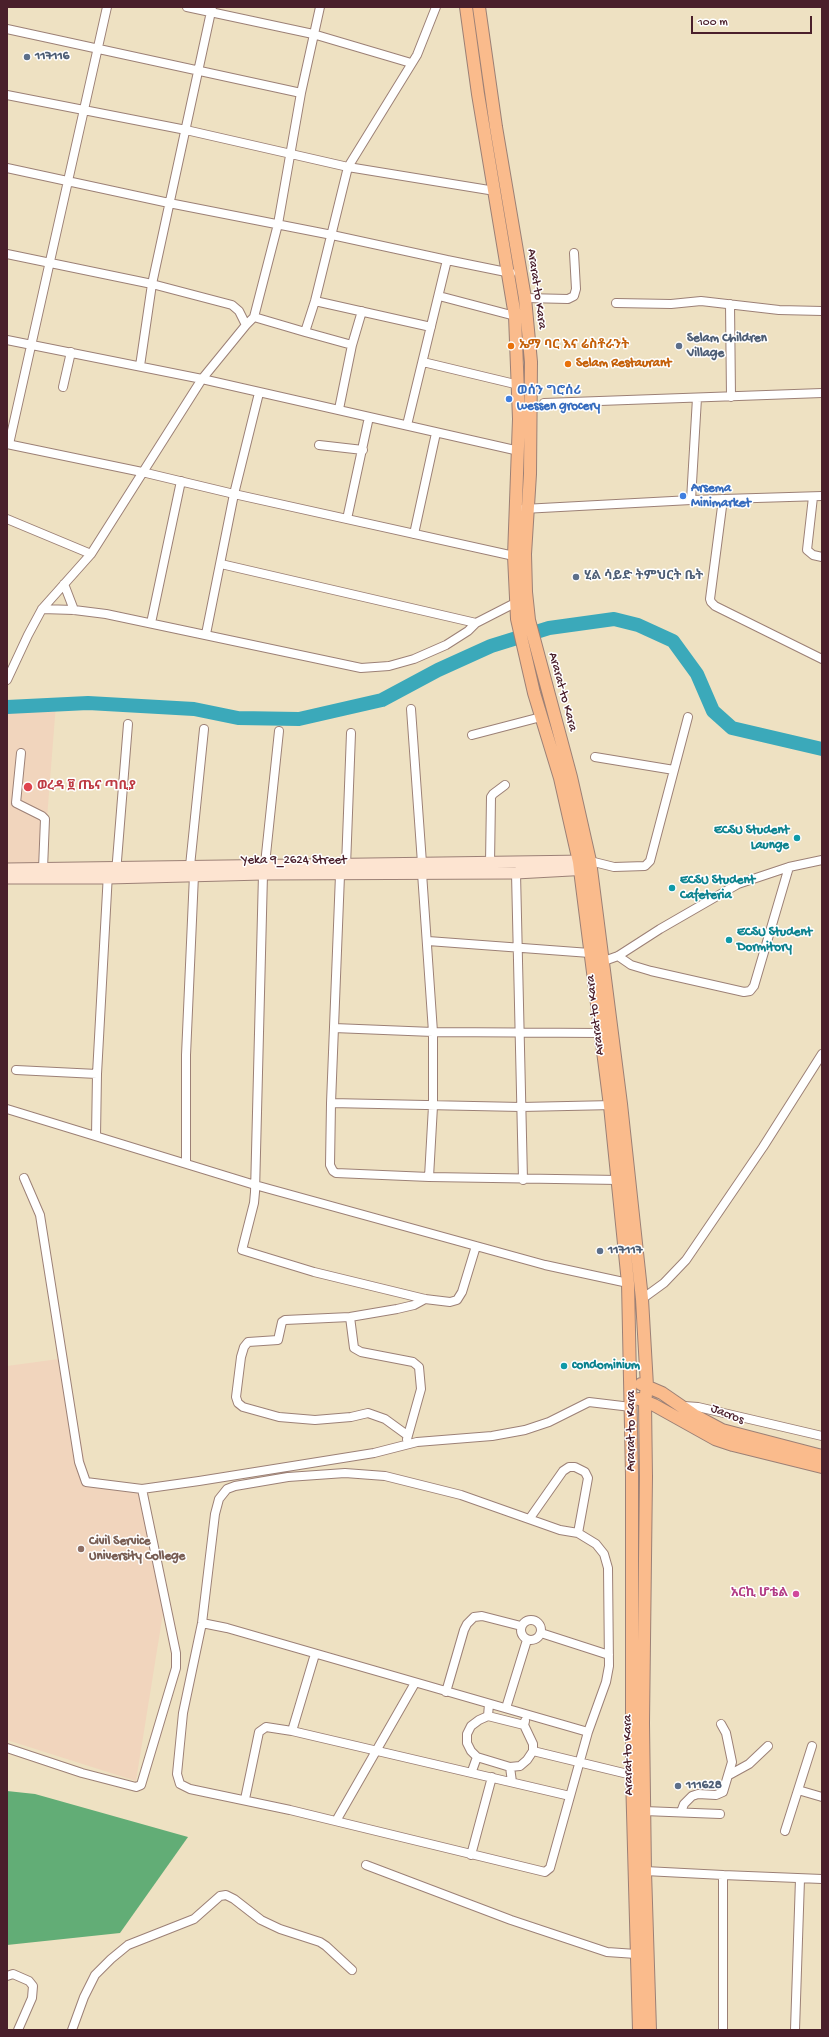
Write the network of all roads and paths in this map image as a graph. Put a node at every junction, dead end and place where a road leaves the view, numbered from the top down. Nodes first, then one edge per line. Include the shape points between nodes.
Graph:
1 (107, 7) edge
2 (187, 7) edge
3 (320, 7) edge
4 (436, 7) edge
5 (466, 7) edge
6 (479, 7) edge
7 (211, 10) edge
8 (7, 29) edge
9 (313, 34) junction
10 (97, 50) junction
11 (411, 63) junction
12 (199, 72) junction
13 (491, 92) junction
14 (300, 93) junction
15 (478, 94) junction
16 (7, 95) edge
17 (83, 111) junction
18 (186, 130) junction
19 (290, 153) junction
20 (348, 167) junction
21 (7, 168) edge
22 (69, 181) junction
23 (495, 191) junction
24 (169, 204) junction
25 (278, 224) junction
26 (332, 235) junction
27 (574, 253) dead end
28 (7, 254) edge
29 (447, 260) junction
30 (51, 263) junction
31 (508, 273) junction
32 (521, 274) junction
33 (152, 284) junction
34 (439, 296) junction
35 (525, 298) junction
36 (315, 301) junction
37 (616, 303) dead end
38 (730, 304) junction
39 (362, 311) junction
40 (822, 311) edge
41 (515, 316) junction
42 (254, 317) junction
43 (246, 325) junction
44 (431, 327) junction
45 (304, 332) junction
46 (7, 340) edge
47 (352, 345) junction
48 (31, 346) junction
49 (71, 352) junction
50 (423, 362) junction
51 (140, 366) junction
52 (202, 379) junction
53 (519, 385) junction
54 (63, 387) dead end
55 (822, 392) edge
56 (259, 393) junction
57 (731, 396) junction
58 (697, 398) junction
59 (544, 403) dead end
60 (339, 409) junction
61 (369, 417) junction
62 (408, 426) junction
63 (436, 433) junction
64 (8, 444) edge
65 (320, 445) dead end
66 (363, 450) junction
67 (519, 451) junction
68 (142, 472) junction
69 (181, 481) junction
70 (234, 494) junction
71 (822, 496) edge
72 (813, 497) junction
73 (723, 499) junction
74 (691, 500) junction
75 (521, 509) junction
76 (7, 519) edge
77 (347, 519) junction
78 (414, 534) junction
79 (91, 554) junction
80 (514, 556) junction
81 (822, 557) edge
82 (221, 564) junction
83 (64, 584) junction
84 (519, 596) junction
85 (42, 610) junction
86 (74, 610) junction
87 (151, 623) junction
88 (476, 623) junction
89 (206, 634) junction
90 (528, 642) junction
91 (822, 658) edge
92 (7, 680) edge
93 (411, 709) dead end
94 (541, 717) junction
95 (688, 717) dead end
96 (128, 724) dead end
97 (204, 728) dead end
98 (279, 731) dead end
99 (351, 733) dead end
100 (472, 735) dead end
101 (21, 753) dead end
102 (596, 757) dead end
103 (674, 770) junction
104 (565, 778) junction
105 (505, 785) dead end
106 (822, 860) edge
107 (490, 863) junction
108 (585, 865) junction
109 (546, 867) junction
110 (789, 867) junction
111 (422, 868) junction
112 (7, 869) edge
113 (43, 869) junction
114 (264, 869) junction
115 (343, 870) junction
116 (192, 871) junction
117 (112, 873) junction
118 (516, 873) junction
119 (7, 878) edge
120 (428, 941) junction
121 (517, 948) junction
122 (590, 953) junction
123 (618, 956) junction
124 (604, 961) junction
125 (334, 1028) junction
126 (433, 1032) junction
127 (520, 1033) junction
128 (601, 1033) junction
129 (822, 1054) edge
130 (16, 1070) dead end
131 (97, 1074) junction
132 (331, 1103) junction
133 (616, 1105) junction
134 (433, 1106) junction
135 (521, 1107) junction
136 (7, 1109) edge
137 (96, 1136) junction
138 (186, 1163) junction
139 (429, 1177) junction
140 (24, 1178) dead end
141 (523, 1180) junction
142 (618, 1180) junction
143 (255, 1185) junction
144 (476, 1246) junction
145 (628, 1283) junction
146 (425, 1298) junction
147 (642, 1299) junction
148 (350, 1317) junction
149 (631, 1380) junction
150 (647, 1386) junction
151 (631, 1402) junction
152 (645, 1402) junction
153 (683, 1406) junction
154 (407, 1435) junction
155 (822, 1436) edge
156 (407, 1444) junction
157 (822, 1456) edge
158 (822, 1467) edge
159 (142, 1489) junction
160 (530, 1518) junction
161 (578, 1533) junction
162 (202, 1623) junction
163 (520, 1626) junction
164 (541, 1633) junction
165 (527, 1640) junction
166 (315, 1654) junction
167 (609, 1656) junction
168 (415, 1684) junction
169 (446, 1692) junction
170 (489, 1704) junction
171 (506, 1708) junction
172 (526, 1714) junction
173 (488, 1716) junction
174 (722, 1724) dead end
175 (524, 1725) junction
176 (292, 1731) junction
177 (588, 1732) junction
178 (768, 1746) dead end
179 (812, 1746) dead end
180 (7, 1748) edge
181 (377, 1749) junction
182 (533, 1751) junction
183 (477, 1758) junction
184 (579, 1764) junction
185 (510, 1767) junction
186 (472, 1771) junction
187 (728, 1775) junction
188 (638, 1776) junction
189 (492, 1777) junction
190 (512, 1782) junction
191 (798, 1790) junction
192 (570, 1796) junction
193 (822, 1797) edge
194 (245, 1800) junction
195 (644, 1811) junction
196 (681, 1812) junction
197 (720, 1814) dead end
198 (336, 1821) junction
199 (785, 1831) dead end
200 (471, 1855) junction
201 (366, 1865) dead end
202 (645, 1871) junction
203 (723, 1875) junction
204 (800, 1879) junction
205 (822, 1879) edge
206 (636, 1954) junction
207 (352, 1970) dead end
208 (7, 1976) edge
209 (646, 2029) edge
210 (18, 2030) edge
211 (72, 2030) edge
212 (723, 2030) edge
213 (795, 2030) edge

1 - 10 street
2 - 7 street
3 - 9 street
4 - 11 street via 424,42
5 - 15 main road, Ararat to Kara
6 - 13 main road, Ararat to Kara
7 - 9 street
7 - 12 street
8 - 10 street
9 - 11 street
9 - 14 street
10 - 12 street
10 - 17 street
11 - 20 street
12 - 14 street
12 - 18 street
13 - 15 main road
13 - 32 main road, Ararat to Kara
14 - 19 street
15 - 23 main road, Ararat to Kara
16 - 17 street
17 - 18 street
17 - 22 street
18 - 19 street
18 - 24 street
19 - 20 street
19 - 25 street
20 - 23 street
20 - 26 street
21 - 22 street
22 - 24 street
22 - 30 street
23 - 31 main road, Ararat to Kara
24 - 25 street
24 - 33 street
25 - 26 street
25 - 42 street
26 - 29 street
26 - 36 street
27 - 35 street via 574,296 568,299
28 - 30 street
29 - 31 street
29 - 34 street
30 - 33 street
30 - 48 street
31 - 32 street
31 - 41 main road, Ararat to Kara
32 - 35 main road, Ararat to Kara
33 - 43 street via 232,305 239,311
33 - 51 street
34 - 41 street
34 - 44 street
35 - 75 main road, Ararat to Kara via 531,369 530,474
36 - 39 street
36 - 45 street
37 - 38 street via 671,304 701,301
38 - 40 street via 779,310
38 - 57 street
39 - 44 street
39 - 47 street
41 - 53 main road, Ararat to Kara
42 - 43 street
42 - 45 street
43 - 52 street
44 - 50 street
45 - 47 street
46 - 48 street
47 - 60 street
48 - 49 street
48 - 64 street
49 - 51 street
49 - 54 street
50 - 53 street
50 - 62 street
51 - 52 street
52 - 56 street
52 - 68 street
53 - 67 main road, Ararat to Kara
55 - 57 street
56 - 60 street
56 - 70 street
57 - 58 street
58 - 59 street
58 - 74 street
60 - 61 street
61 - 62 street
61 - 66 street
62 - 63 street
63 - 67 street
63 - 78 street
64 - 68 street
65 - 66 street
66 - 77 street
67 - 75 main road, Ararat to Kara
68 - 69 street
68 - 79 street
69 - 70 street
69 - 87 street
70 - 77 street
70 - 82 street
71 - 72 street
72 - 73 street
72 - 81 street via 807,550
73 - 74 street
73 - 91 street via 711,602
74 - 75 street
75 - 80 main road, Ararat to Kara
75 - 84 main road, Ararat to Kara
76 - 79 street
77 - 78 street
78 - 80 street
79 - 83 street
80 - 84 main road, Ararat to Kara
82 - 88 street
82 - 89 street
83 - 85 street
83 - 86 street
84 - 88 street
84 - 90 main road, Ararat to Kara
85 - 86 street
85 - 92 street
86 - 87 street
87 - 89 street
88 - 89 street via 446,645 414,659 389,666 368,668
90 - 94 main road, Ararat to Kara
90 - 104 main road, Ararat to Kara
93 - 111 street
94 - 100 street
94 - 104 main road, Ararat to Kara
95 - 103 street
96 - 117 street
97 - 116 street
98 - 114 street
99 - 115 street
101 - 113 street via 16,803 44,817
102 - 103 street
103 - 108 street via 650,861 645,866
104 - 108 main road, Ararat to Kara
105 - 107 street via 492,797
106 - 110 street
107 - 109 main road, Yeka 9_2624 Street
107 - 111 main road, Yeka 9_2624 Street
108 - 109 main road, Yeka 9_2624 Street
108 - 122 main road, Ararat to Kara
108 - 124 main road, Ararat to Kara
109 - 118 main road, Yeka 9_2624 Street
110 - 123 street via 738,884
110 - 123 street via 754,986 750,991 744,992 651,971 631,965
111 - 115 main road, Yeka 9_2624 Street
111 - 118 main road, Yeka 9_2624 Street
111 - 120 street
112 - 113 main road, Yeka 9_2624 Street
113 - 117 main road, Yeka 9_2624 Street
114 - 115 main road, Yeka 9_2624 Street
114 - 116 main road, Yeka 9_2624 Street
114 - 143 street
115 - 125 street
116 - 117 main road, Yeka 9_2624 Street
116 - 138 street via 186,1055
117 - 119 main road, Yeka 9_2624 Street
117 - 131 street
118 - 121 street
120 - 121 street
120 - 126 street
121 - 122 street
121 - 127 street
122 - 128 main road, Ararat to Kara
123 - 124 street
124 - 133 main road, Ararat to Kara
125 - 126 street
125 - 132 street
126 - 127 street
126 - 134 street
127 - 128 street
127 - 135 street
128 - 133 main road, Ararat to Kara
129 - 147 street via 763,1147 686,1260
130 - 131 street
131 - 137 street
132 - 134 street
132 - 139 street via 332,1171
133 - 135 street
133 - 142 main road, Ararat to Kara
133 - 147 main road, Ararat to Kara
134 - 135 street
134 - 139 street
135 - 141 street
136 - 137 street
137 - 138 street
138 - 143 street
139 - 141 street
140 - 159 street via 40,1215 79,1462 86,1482
141 - 142 street
142 - 145 main road, Ararat to Kara
143 - 144 street
143 - 146 street via 254,1203 243,1252
144 - 145 street via 545,1265
144 - 146 street via 462,1292 457,1300 450,1302
145 - 149 main road, Ararat to Kara
146 - 148 street via 414,1305
147 - 150 main road, Ararat to Kara
148 - 154 street via 354,1348 361,1352 413,1362 419,1367 421,1389
148 - 154 street via 285,1320 282,1322 278,1340 248,1342 241,1357 236,1397 238,1403 261,1414 315,1420 351,1417 368,1412 385,1419
149 - 150 main road, Jacros
149 - 151 main road, Ararat to Kara
150 - 152 main road, Ararat to Kara
150 - 153 main road, Jacros via 662,1392
151 - 152 main road, Jacros
151 - 156 street via 589,1402 525,1430 492,1436
151 - 188 main road, Ararat to Kara
152 - 158 main road, Jacros via 716,1439
152 - 188 main road, Ararat to Kara via 643,1658
153 - 155 street
153 - 157 main road, Jacros via 708,1424 722,1430
154 - 156 street
156 - 159 street via 315,1464
159 - 180 street via 176,1660 173,1681 140,1785 136,1787 103,1778
160 - 161 street via 560,1530
160 - 161 street via 563,1471 575,1467 585,1472 588,1478
160 - 162 street via 461,1495 365,1473 288,1477 235,1486 227,1489 219,1499 215,1514
161 - 167 street via 596,1544 604,1554 608,1568
162 - 166 street
162 - 194 street via 183,1713 177,1774 180,1784 190,1789
163 - 164 street via 529,1619 534,1619 539,1623
163 - 165 street via 520,1632
163 - 169 street via 482,1616 474,1617 464,1630
164 - 165 street via 538,1638
164 - 167 street
165 - 171 street
166 - 168 street
166 - 176 street
167 - 177 street via 606,1682
168 - 169 street
168 - 181 street
169 - 170 street
170 - 171 street
170 - 173 street
171 - 172 street
172 - 175 street
172 - 177 street
173 - 175 street
173 - 183 street via 471,1726 467,1734 467,1742
174 - 187 street via 732,1762
175 - 182 street via 533,1744
176 - 181 street
176 - 194 street via 266,1728 259,1732
177 - 184 street
178 - 187 street via 749,1764
179 - 191 street
181 - 186 street
181 - 198 street
182 - 184 street
182 - 185 street via 528,1760 520,1766
183 - 185 street
183 - 186 street
184 - 188 street
184 - 192 street
185 - 190 street
186 - 189 street
187 - 196 street via 723,1792 716,1795 692,1796 684,1804
188 - 195 main road, Ararat to Kara
188 - 206 main road, Ararat to Kara
189 - 190 street
189 - 200 street
190 - 192 street
191 - 193 street
191 - 199 street
192 - 200 street via 550,1868 545,1872
194 - 198 street
195 - 196 street
195 - 202 main road, Ararat to Kara
196 - 197 street
198 - 200 street
201 - 206 street via 511,1920 618,1954
202 - 203 street
202 - 209 main road, Ararat to Kara
203 - 204 street
203 - 212 street
204 - 205 street
204 - 213 street
206 - 209 main road, Ararat to Kara
207 - 211 street via 320,1942 280,1929 262,1920 234,1899 226,1895 220,1896 194,1919 128,1945 111,1959 95,1975
208 - 210 street via 14,1974 29,1981 33,1986 32,1998

